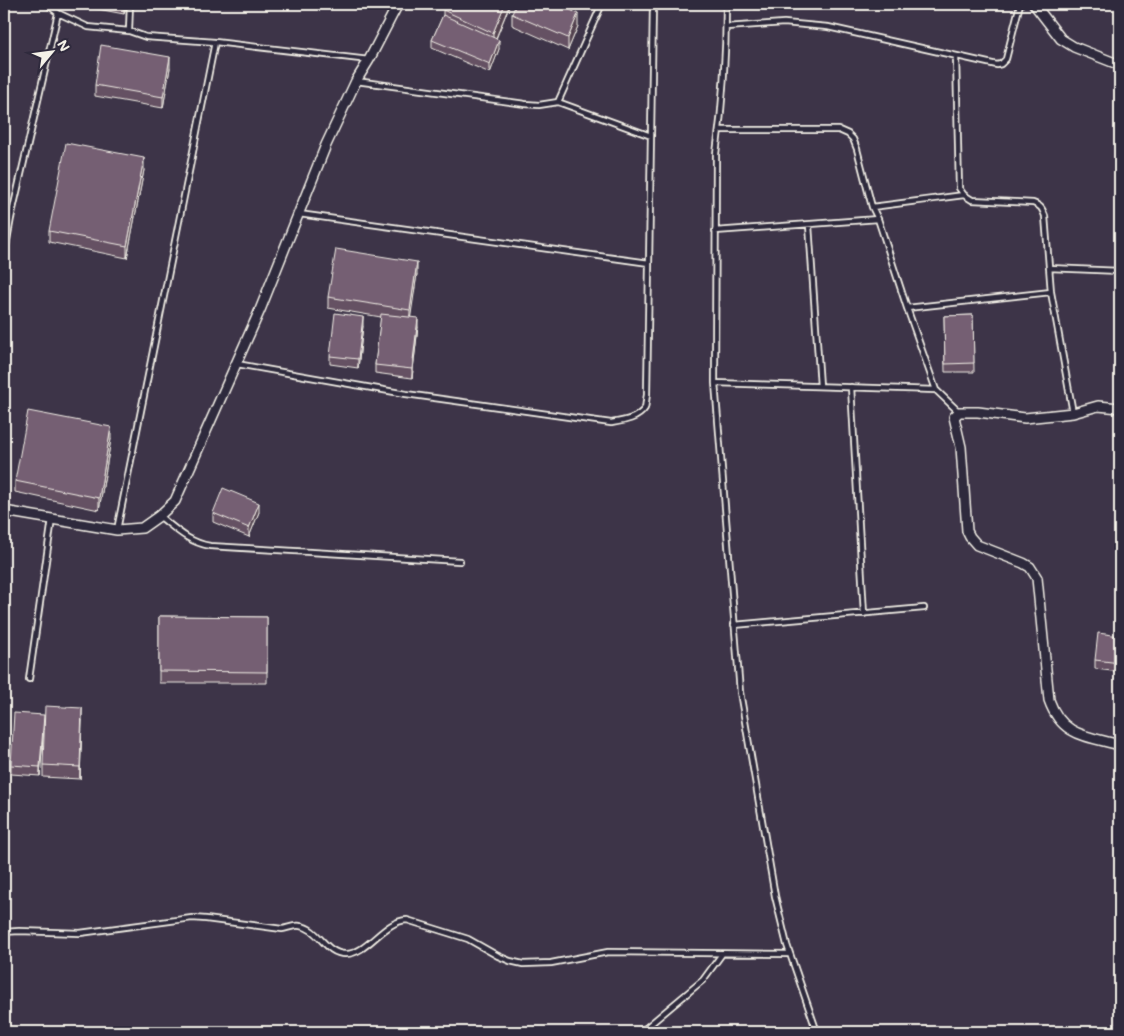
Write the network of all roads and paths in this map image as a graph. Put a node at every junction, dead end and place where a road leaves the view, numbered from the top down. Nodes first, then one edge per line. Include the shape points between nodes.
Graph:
1 (47, 4) edge
2 (130, 4) edge
3 (398, 4) edge
4 (602, 4) edge
5 (653, 4) edge
6 (726, 4) edge
7 (1020, 4) edge
8 (1034, 4) edge
9 (58, 13) junction
10 (726, 27) junction
11 (129, 31) junction
12 (215, 42) junction
13 (956, 56) junction
14 (369, 60) junction
15 (1120, 65) edge
16 (356, 81) junction
17 (558, 102) junction
18 (719, 130) junction
19 (651, 136) junction
20 (964, 195) junction
21 (872, 207) junction
22 (4, 209) edge
23 (298, 214) junction
24 (11, 218) junction
25 (878, 219) junction
26 (809, 225) junction
27 (715, 231) junction
28 (4, 257) edge
29 (649, 263) junction
30 (1049, 268) junction
31 (1120, 271) edge
32 (1051, 292) junction
33 (906, 308) junction
34 (236, 364) junction
35 (715, 383) junction
36 (820, 386) junction
37 (851, 387) junction
38 (936, 390) junction
39 (1120, 408) edge
40 (959, 412) junction
41 (1073, 412) junction
42 (4, 511) edge
43 (159, 516) junction
44 (52, 519) junction
45 (117, 530) junction
46 (460, 561) dead end
47 (924, 608) dead end
48 (864, 614) junction
49 (734, 625) junction
50 (29, 679) dead end
51 (1120, 745) edge
52 (4, 932) edge
53 (722, 954) junction
54 (790, 954) junction
55 (641, 1032) edge
56 (817, 1032) edge

1 - 9 lane
2 - 11 lane
3 - 14 street
4 - 17 lane
5 - 19 lane
6 - 10 lane
7 - 13 lane via 1004,62 993,65
8 - 15 street via 1061,39
9 - 11 lane via 88,27
9 - 24 lane
10 - 13 lane via 784,23 828,27
10 - 18 lane
11 - 12 lane via 146,38
12 - 14 lane
12 - 45 lane
13 - 20 lane via 960,188
14 - 16 street
16 - 17 lane via 524,104
16 - 23 street
17 - 19 lane
18 - 21 lane via 839,130 848,134 857,149
18 - 27 lane
19 - 29 lane
20 - 21 lane
20 - 30 lane via 972,200 1040,205 1045,216
21 - 25 lane
22 - 24 lane
23 - 29 lane
23 - 34 street
24 - 28 lane
25 - 26 lane
25 - 33 lane
26 - 27 lane
26 - 36 lane
27 - 35 lane
29 - 34 lane via 647,395 644,408 637,416 628,419 611,423 406,394
30 - 31 lane
30 - 32 lane
32 - 33 lane
32 - 41 lane
33 - 38 lane
34 - 43 street via 175,501
35 - 36 lane
35 - 49 lane
36 - 37 lane
37 - 38 lane
37 - 48 lane
38 - 40 lane
39 - 41 street via 1098,406
40 - 41 street via 1025,418
40 - 51 street via 954,416 962,454 967,531 976,545 1023,563 1037,578 1052,710 1074,732
42 - 44 street
43 - 45 street via 142,528
43 - 46 lane via 190,540 210,546
44 - 45 street
44 - 50 lane
47 - 48 lane
48 - 49 lane
49 - 54 lane via 742,702 775,896
52 - 53 lane via 80,933 206,918 282,930 293,926 309,928 330,948 344,954 357,951 393,924 407,920 468,939 498,956 522,964 551,963 608,952
53 - 54 lane
53 - 55 lane via 703,980
54 - 56 lane

